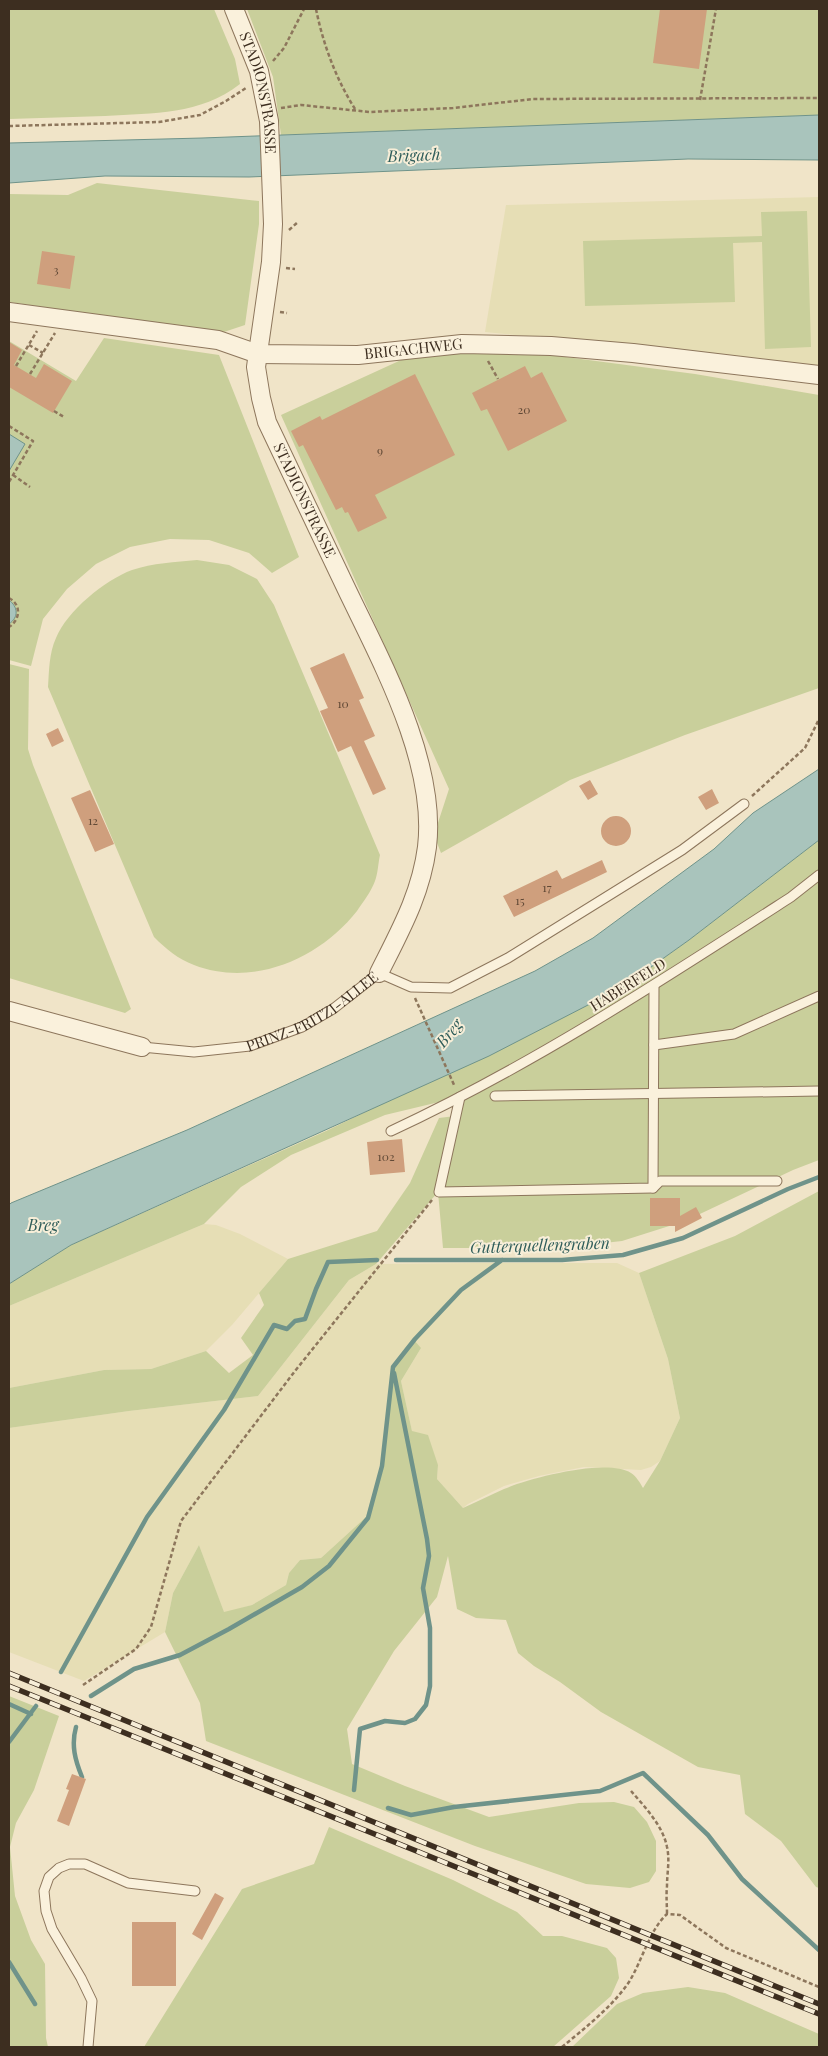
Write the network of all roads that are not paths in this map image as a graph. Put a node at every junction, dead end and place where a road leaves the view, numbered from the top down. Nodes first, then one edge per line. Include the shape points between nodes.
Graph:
1 (234, 9) edge
2 (9, 312) edge
3 (258, 354) junction
4 (819, 376) edge
5 (744, 804) road end
6 (819, 875) edge
7 (379, 973) junction
8 (654, 986) junction
9 (819, 996) edge
10 (9, 1011) edge
11 (654, 1045) junction
12 (142, 1047) joint
13 (819, 1091) edge
14 (459, 1094) junction
15 (654, 1094) junction
16 (495, 1096) dead end
17 (391, 1131) dead end
18 (777, 1181) dead end
19 (653, 1188) junction
20 (195, 1891) dead end
21 (88, 2047) edge

1 - 3 street, STADIONSTRASSE via 259,71 268,115 273,205 271,262
2 - 3 street, BRIGACHWEG via 218,340
3 - 4 street, BRIGACHWEG via 358,354 462,344 552,346 633,352
3 - 7 street, STADIONSTRASSE via 256,367 267,422 389,677 411,736 421,776 427,812 427,845 421,878 408,916
5 - 7 lane, PRINZ-FRITZI-ALLEE via 682,850 508,958 450,988 411,987
6 - 8 lane, HABERFELD via 791,897
7 - 12 lane, PRINZ-FRITZI-ALLEE via 333,1009 302,1028 250,1046 194,1052
8 - 11 lane
8 - 14 lane, HABERFELD via 579,1032
9 - 11 lane via 734,1034
10 - 12 street, PRINZ-FRITZI-ALLEE
11 - 15 lane
13 - 15 lane
14 - 17 lane, HABERFELD
14 - 19 lane via 439,1192
15 - 16 lane
15 - 19 lane
18 - 19 lane via 660,1181
20 - 21 lane via 128,1883 85,1864 69,1864 49,1878 44,1891 52,1929 92,2002

